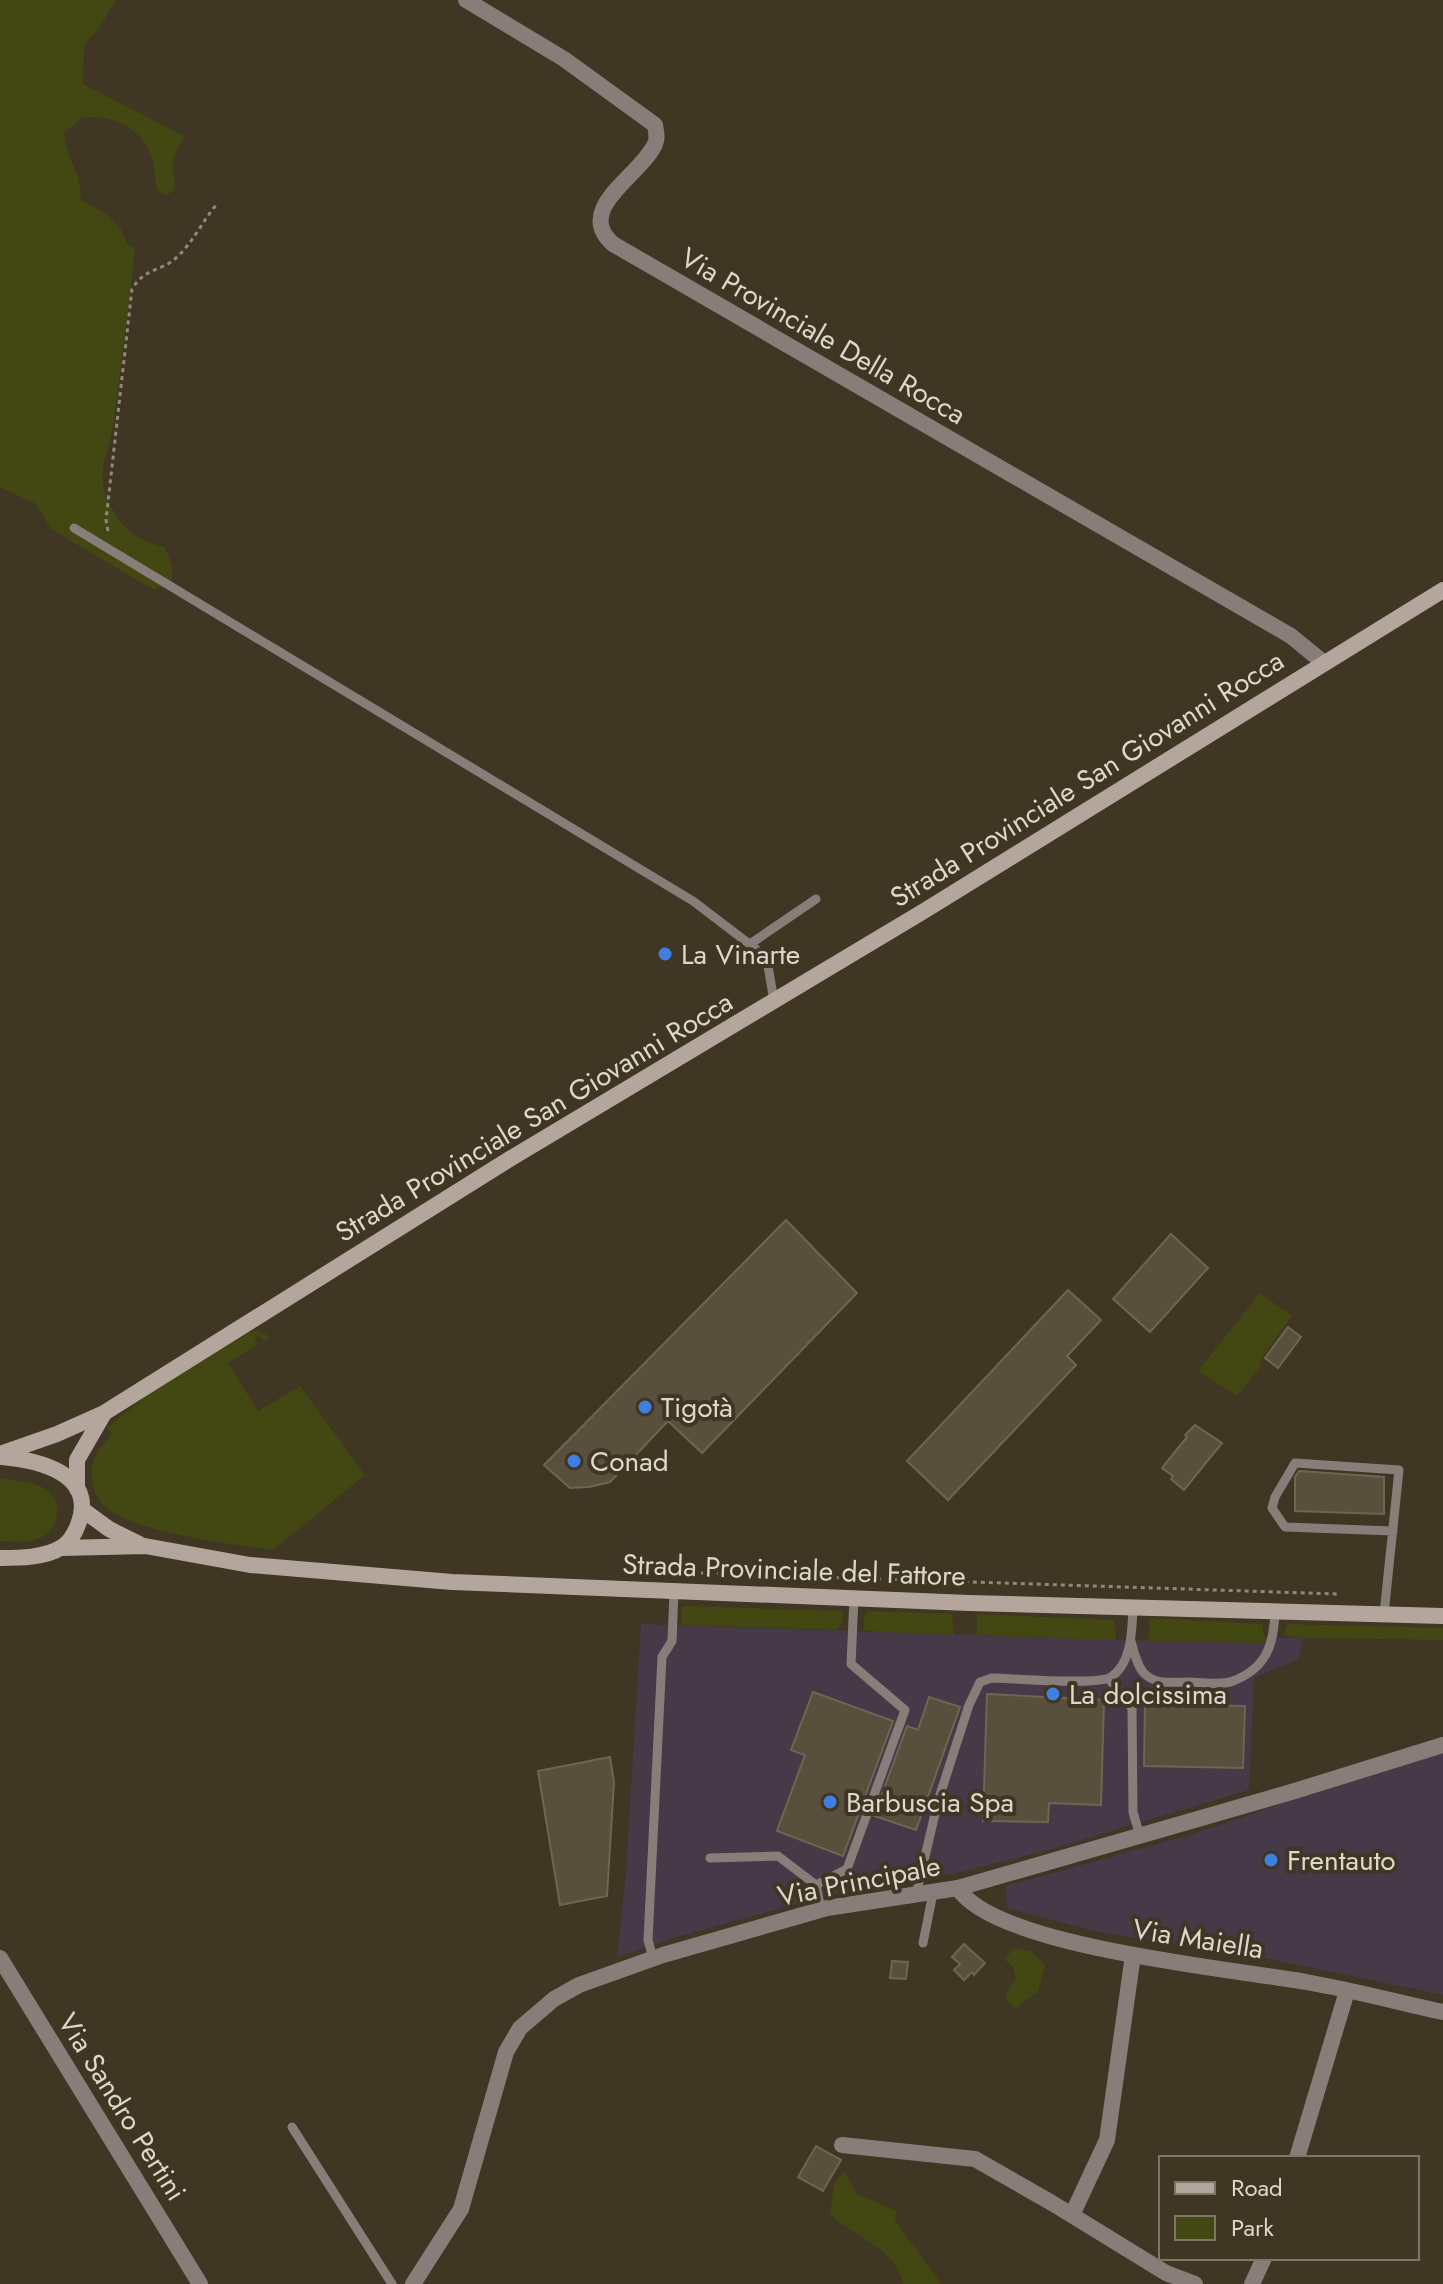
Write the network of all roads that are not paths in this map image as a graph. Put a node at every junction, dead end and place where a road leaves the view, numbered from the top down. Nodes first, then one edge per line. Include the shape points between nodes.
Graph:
1 (466, 0) edge
2 (74, 528) dead end
3 (1443, 590) edge
4 (1324, 663) junction
5 (816, 899) dead end
6 (750, 944) junction
7 (774, 1001) junction
8 (104, 1413) junction
9 (0, 1455) edge
10 (77, 1489) junction
11 (83, 1510) junction
12 (1393, 1531) junction
13 (145, 1546) junction
14 (61, 1548) junction
15 (0, 1558) edge
16 (674, 1591) junction
17 (854, 1598) junction
18 (1133, 1607) junction
19 (1275, 1611) junction
20 (1384, 1614) junction
21 (1443, 1616) edge
22 (1131, 1641) junction
23 (1109, 1679) junction
24 (1443, 1745) edge
25 (1140, 1836) junction
26 (710, 1858) dead end
27 (816, 1885) junction
28 (958, 1888) junction
29 (925, 1894) junction
30 (821, 1910) junction
31 (923, 1943) dead end
32 (1133, 1955) junction
33 (0, 1958) edge
34 (653, 1958) junction
35 (1347, 1991) junction
36 (1443, 2012) edge
37 (292, 2127) dead end
38 (842, 2145) dead end
39 (1298, 2156) edge
40 (1072, 2215) junction
41 (1263, 2260) edge
42 (200, 2284) edge
43 (392, 2284) edge
44 (413, 2284) edge
45 (1195, 2284) edge
46 (1252, 2284) edge

1 - 4 street, Via Provinciale Della Rocca via 564,59 655,125 657,141 602,210 603,235 613,244 1291,636
2 - 6 lane via 633,863
3 - 4 main road, Strada Provinciale San Giovanni Rocca
4 - 7 main road, Strada Provinciale San Giovanni Rocca
5 - 6 lane
6 - 7 lane via 768,966
7 - 8 main road, Strada Provinciale San Giovanni Rocca
8 - 9 main road, Strada Provinciale San Giovanni Rocca
8 - 10 main road, Strada Provinciale San Giovanni Rocca via 77,1460
9 - 10 main road via 60,1471
10 - 11 main road
11 - 13 main road, Strada Provinciale del Fattore
11 - 14 main road via 76,1532
12 - 12 lane via 1399,1470 1295,1463 1272,1508 1285,1527
12 - 20 lane
13 - 14 main road, Strada Provinciale del Fattore
13 - 16 main road, Strada Provinciale del Fattore via 250,1565 382,1577
14 - 15 main road, Strada Provinciale del Fattore via 27,1558
16 - 17 main road, Strada Provinciale del Fattore
16 - 34 lane via 672,1641 662,1657 648,1940
17 - 18 main road, Strada Provinciale del Fattore
17 - 27 lane via 851,1664 905,1710 847,1869
18 - 19 main road, Strada Provinciale del Fattore
18 - 22 lane
19 - 20 main road, Strada Provinciale del Fattore
19 - 22 lane via 1274,1639 1266,1654 1231,1682 1154,1679 1146,1675
20 - 21 main road, Strada Provinciale del Fattore
22 - 23 lane via 1120,1669
23 - 25 lane via 1132,1708 1133,1812
23 - 29 lane via 980,1682 938,1801
24 - 25 street, Via Principale
25 - 28 street, Via Principale
26 - 27 lane via 778,1856
27 - 30 lane
28 - 29 street, Via Principale
28 - 32 street, Via Maiella via 963,1897 999,1920
29 - 30 street, Via Principale
29 - 31 lane
30 - 34 street, Via Principale
32 - 35 street, Via Maiella
32 - 40 street via 1107,2140
33 - 42 street, Via Sandro Pertini
34 - 44 street, Via Principale via 579,1985 520,2028 492,2094 461,2209
35 - 36 street, Via Maiella
35 - 39 street
37 - 43 lane
38 - 40 street via 975,2159
40 - 45 street via 1166,2273
41 - 46 street

